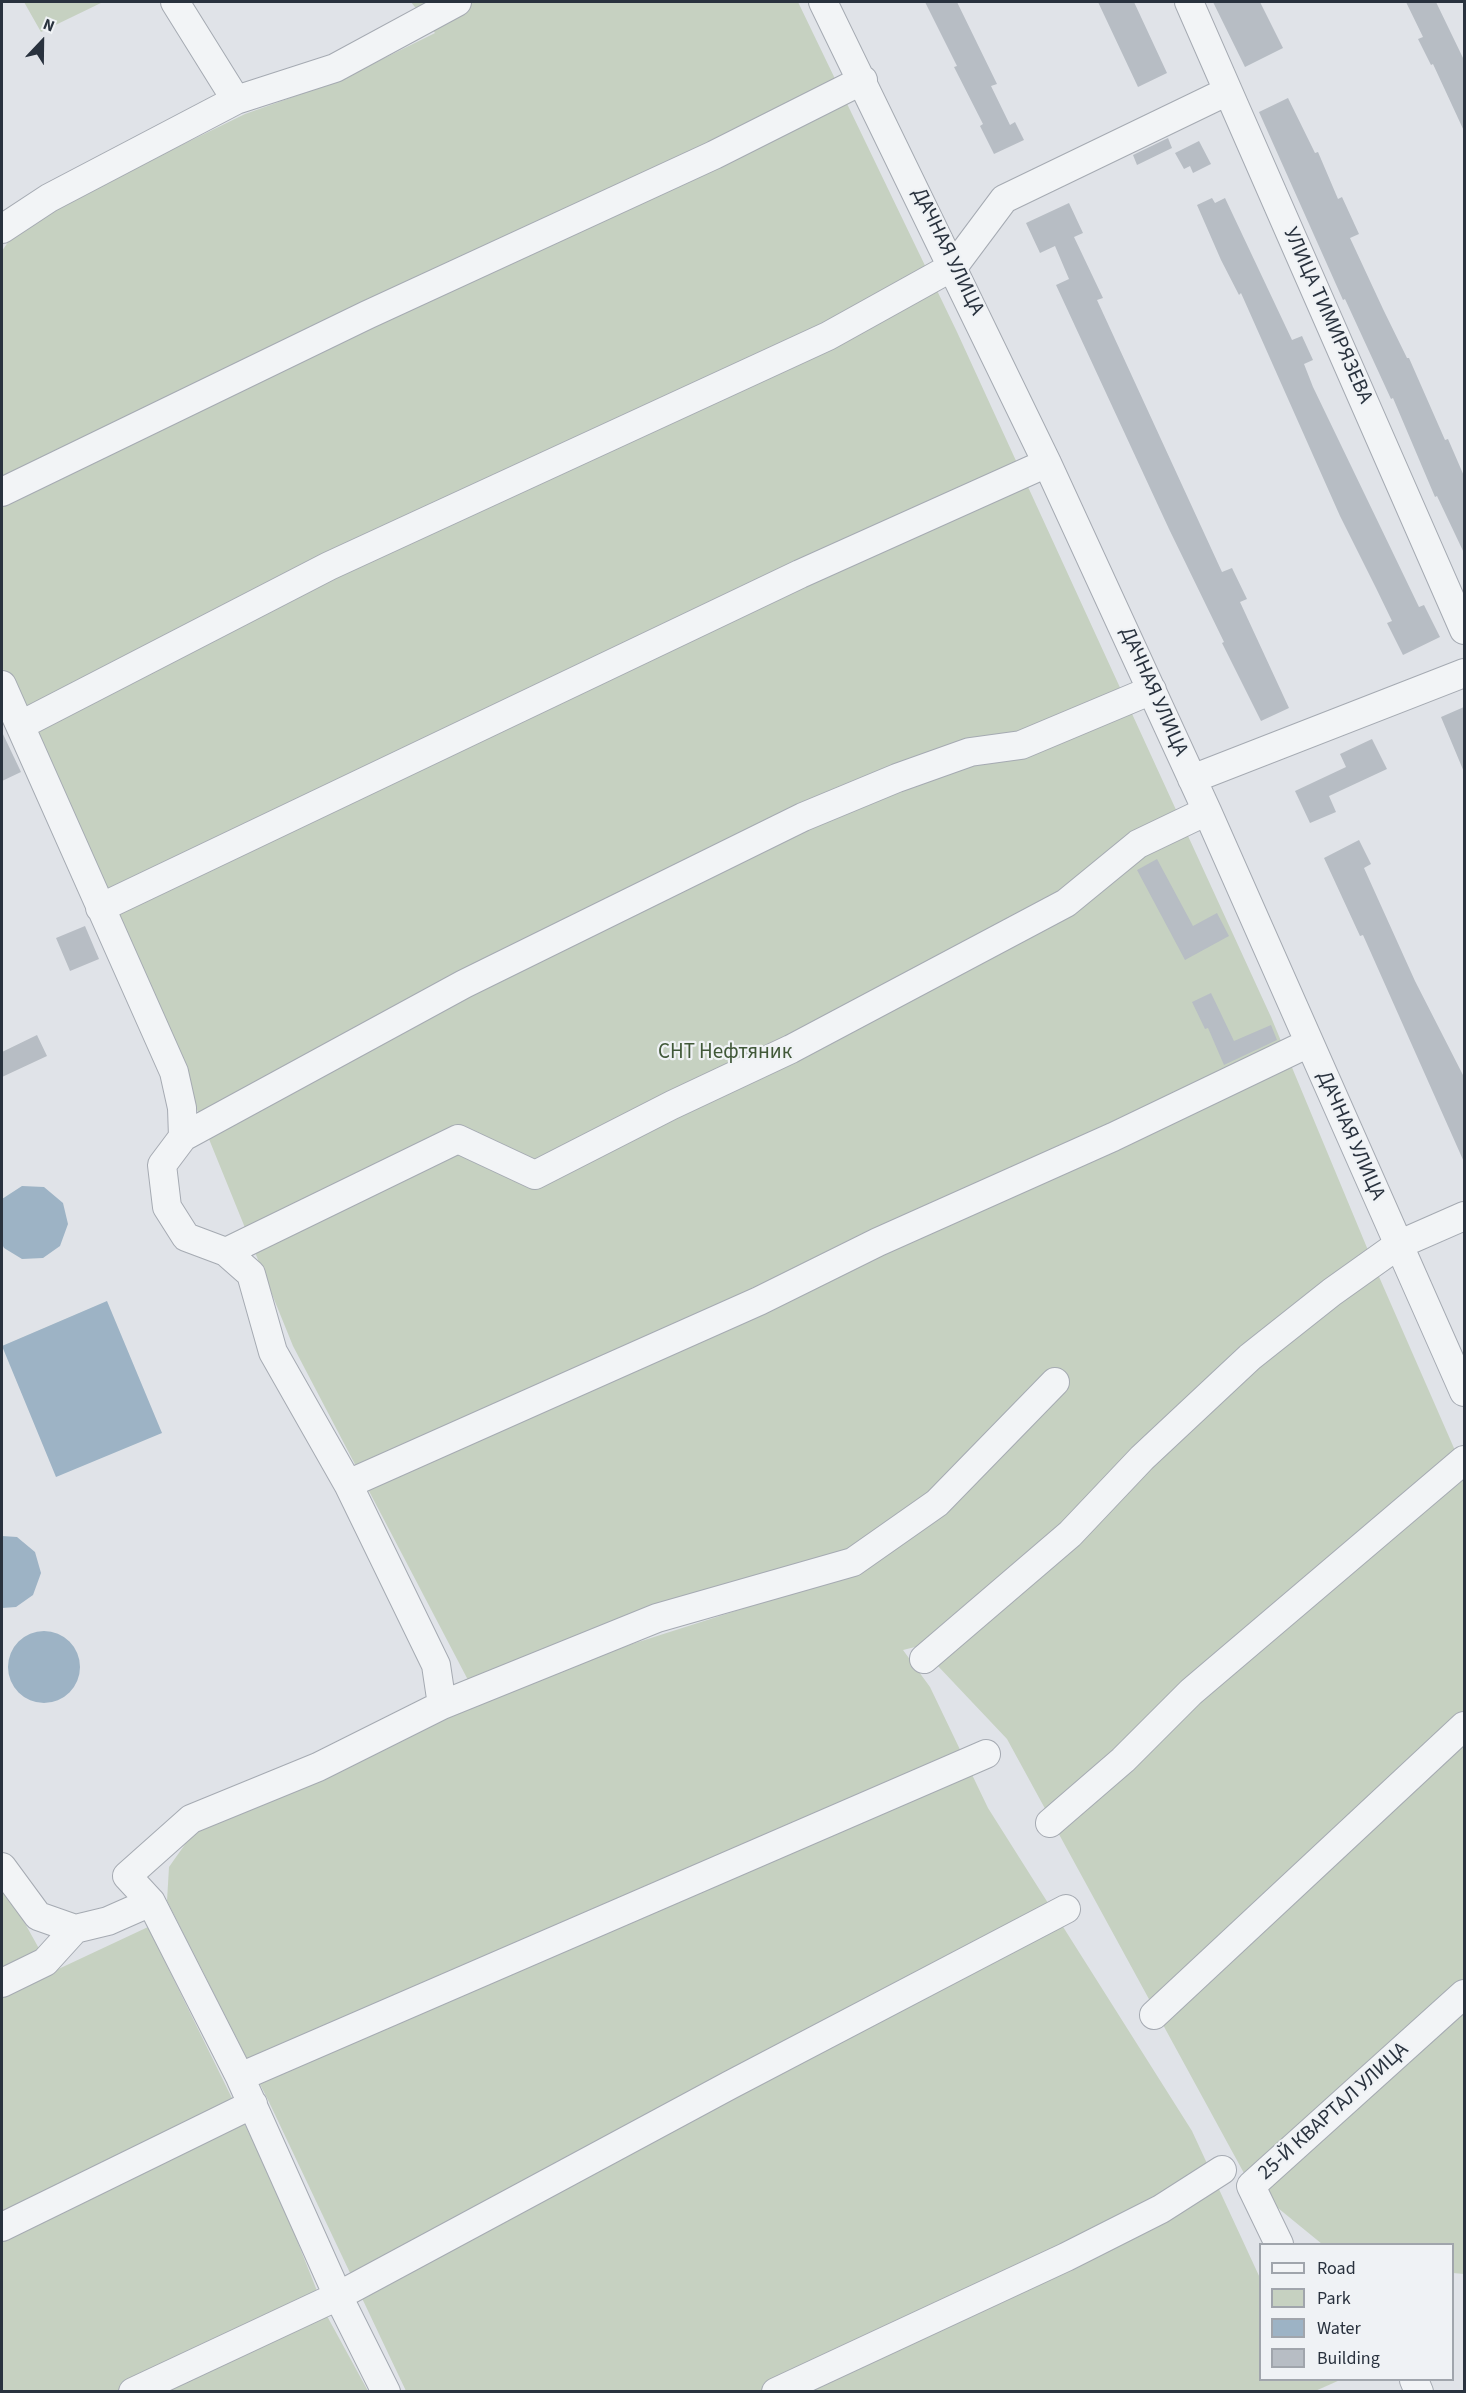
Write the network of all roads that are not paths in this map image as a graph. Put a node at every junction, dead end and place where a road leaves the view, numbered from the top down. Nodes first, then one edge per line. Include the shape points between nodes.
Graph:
1 (175, 2) edge
2 (823, 2) edge
3 (1188, 2) edge
4 (440, 5) edge
5 (863, 80) junction
6 (1228, 91) junction
7 (236, 100) junction
8 (2, 229) edge
9 (954, 266) junction
10 (1047, 463) junction
11 (2, 492) edge
12 (1464, 630) edge
13 (1464, 673) edge
14 (2, 685) edge
15 (1152, 690) junction
16 (21, 725) junction
17 (1192, 779) junction
18 (1207, 811) junction
19 (100, 908) junction
20 (1309, 1043) junction
21 (183, 1137) junction
22 (1464, 1216) edge
23 (1398, 1245) junction
24 (226, 1252) junction
25 (1055, 1382) dead end
26 (1464, 1392) edge
27 (1464, 1460) edge
28 (348, 1484) junction
29 (924, 1659) dead end
30 (442, 1705) junction
31 (1464, 1726) edge
32 (986, 1754) dead end
33 (1050, 1823) dead end
34 (2, 1867) edge
35 (151, 1902) junction
36 (1066, 1909) dead end
37 (75, 1929) junction
38 (2, 1983) edge
39 (1464, 1994) edge
40 (1154, 2015) dead end
41 (240, 2077) junction
42 (253, 2104) junction
43 (1222, 2170) dead end
44 (2, 2227) edge
45 (1279, 2243) edge
46 (338, 2296) junction
47 (133, 2391) edge
48 (386, 2391) edge
49 (776, 2391) edge

1 - 7 street
2 - 5 street, ДАЧНАЯ УЛИЦА
3 - 6 street, УЛИЦА ТИМИРЯЗЕВА
4 - 7 street via 335,68
5 - 9 street, ДАЧНАЯ УЛИЦА
5 - 11 street via 714,155 367,315
6 - 9 street via 1004,199
6 - 12 street, УЛИЦА ТИМИРЯЗЕВА
7 - 8 street via 49,198
9 - 10 street, ДАЧНАЯ УЛИЦА
9 - 16 street via 828,336 329,566
10 - 15 street, ДАЧНАЯ УЛИЦА
10 - 19 street via 800,574
13 - 17 street
14 - 16 street
15 - 17 street, ДАЧНАЯ УЛИЦА
15 - 21 street via 1021,745 970,752 803,817 464,984
16 - 19 street
17 - 18 street, ДАЧНАЯ УЛИЦА
18 - 20 street, ДАЧНАЯ УЛИЦА
18 - 24 street via 1138,844 1066,903 791,1049 536,1175 458,1139
19 - 21 street via 174,1072
20 - 23 street, ДАЧНАЯ УЛИЦА
20 - 28 street via 759,1301
21 - 24 street via 162,1165 167,1207 186,1237
22 - 23 street
23 - 26 street, ДАЧНАЯ УЛИЦА
23 - 29 street via 1250,1357 1142,1458 1070,1534
24 - 28 street via 251,1274 273,1352
25 - 30 street via 937,1503 853,1562 657,1618
27 - 33 street via 1191,1692 1123,1760
28 - 30 street via 436,1665
30 - 35 street via 318,1767 191,1819 128,1876
31 - 40 street
32 - 41 street
34 - 37 street via 38,1916
35 - 37 street via 108,1921
35 - 41 street
36 - 46 street
37 - 38 street via 45,1962
39 - 45 street, 25-Й КВАРТАЛ УЛИЦА via 1251,2186
41 - 42 street
42 - 44 street
42 - 46 street
43 - 49 street via 1161,2209 1066,2258
46 - 47 street
46 - 48 street

